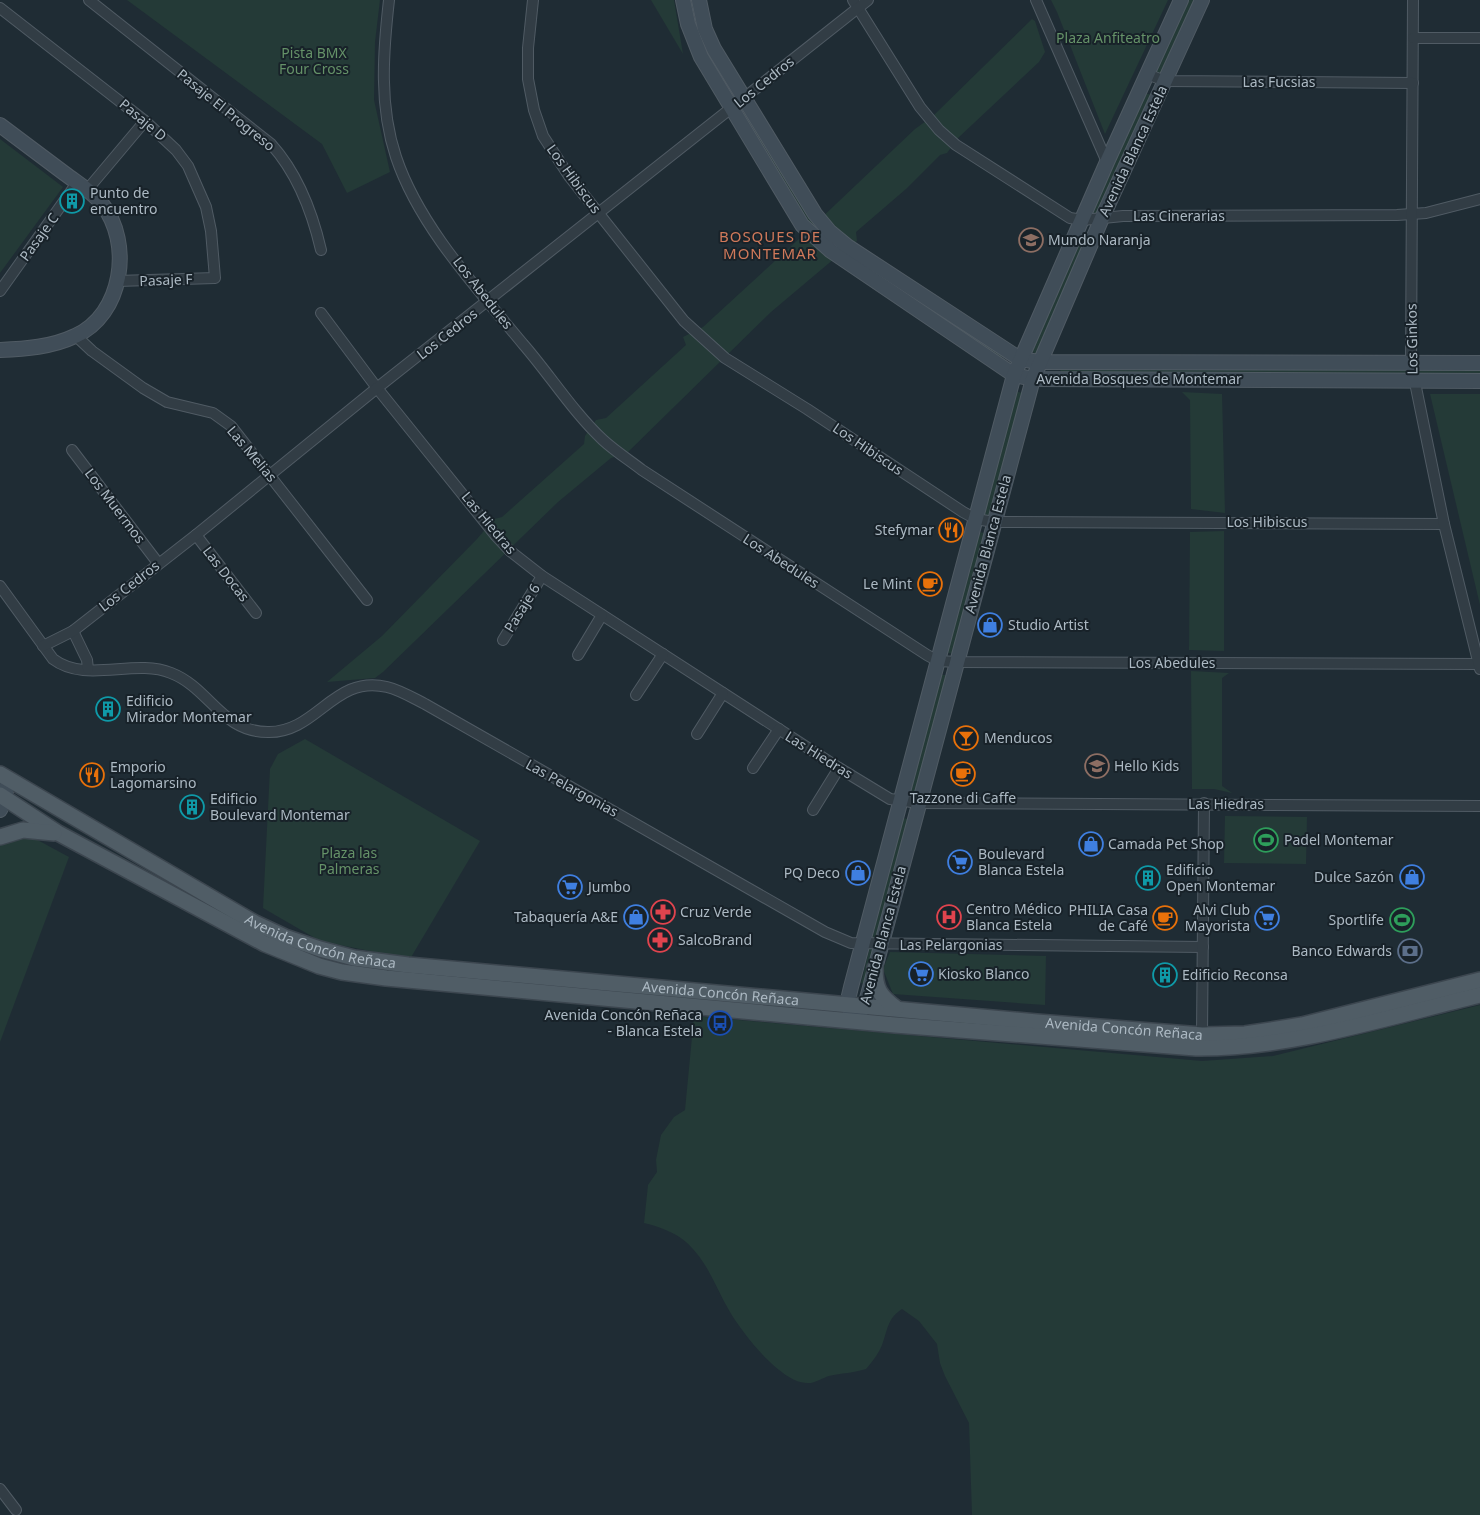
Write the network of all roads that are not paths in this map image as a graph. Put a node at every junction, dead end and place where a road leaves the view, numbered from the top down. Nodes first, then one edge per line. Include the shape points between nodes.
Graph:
1 (89, 0) edge
2 (389, 0) edge
3 (534, 0) edge
4 (683, 0) edge
5 (699, 0) edge
6 (868, 0) edge
7 (1036, 0) edge
8 (1182, 0) edge
9 (1202, 0) edge
10 (1413, 0) edge
11 (855, 4) edge
12 (0, 8) edge
13 (1413, 38) junction
14 (1480, 38) edge
15 (1147, 74) junction
16 (1165, 81) junction
17 (1413, 83) junction
18 (743, 97) junction
19 (730, 109) junction
20 (145, 121) junction
21 (0, 125) edge
22 (1107, 162) junction
23 (82, 186) junction
24 (1480, 200) edge
25 (599, 213) junction
26 (1412, 214) junction
27 (1102, 218) junction
28 (1083, 220) junction
29 (322, 250) dead end
30 (215, 278) joint
31 (117, 281) junction
32 (0, 291) edge
33 (488, 301) junction
34 (321, 314) dead end
35 (76, 336) junction
36 (0, 350) edge
37 (1020, 359) junction
38 (1039, 362) junction
39 (1411, 363) junction
40 (1480, 363) edge
41 (1014, 376) junction
42 (1033, 379) junction
43 (1413, 381) junction
44 (1480, 381) edge
45 (377, 388) junction
46 (72, 450) dead end
47 (270, 475) junction
48 (976, 519) junction
49 (994, 522) junction
50 (1444, 524) junction
51 (196, 535) junction
52 (158, 563) junction
53 (542, 576) junction
54 (0, 586) edge
55 (367, 600) dead end
56 (256, 612) dead end
57 (602, 615) junction
58 (73, 631) junction
59 (502, 640) dead end
60 (43, 646) junction
61 (663, 654) junction
62 (578, 655) dead end
63 (938, 661) junction
64 (957, 662) junction
65 (1479, 667) edge
66 (88, 669) junction
67 (722, 693) junction
68 (636, 696) dead end
69 (779, 730) junction
70 (697, 734) dead end
71 (753, 768) dead end
72 (839, 768) junction
73 (3, 778) edge
74 (2, 801) edge
75 (900, 802) junction
76 (919, 803) junction
77 (1204, 803) junction
78 (1480, 806) edge
79 (813, 810) dead end
80 (58, 833) junction
81 (0, 838) edge
82 (862, 944) junction
83 (881, 945) junction
84 (1203, 947) junction
85 (875, 968) junction
86 (1480, 980) edge
87 (1480, 995) edge
88 (847, 1004) junction
89 (865, 1006) junction
90 (897, 1009) junction
91 (854, 1021) junction
92 (1202, 1035) junction
93 (0, 1489) edge
94 (16, 1510) dead end

1 - 29 street, Pasaje El Progreso via 271,144 287,162 302,192 315,222
2 - 33 street, Los Abedules via 383,81 386,119 395,156 419,208
3 - 25 street, Los Hibiscus via 527,63 534,110 549,147
4 - 19 street, Avenida Bosques de Montemar via 697,49
5 - 18 street, Avenida Bosques de Montemar via 714,49
6 - 11 street, Los Cedros
7 - 22 street
8 - 15 street, Avenida Blanca Estela
9 - 16 street, Avenida Blanca Estela
10 - 13 street, Los Ginkos
11 - 18 street, Los Cedros
11 - 28 street, Las Cinerarias via 920,107 939,130 956,145 1055,210
12 - 20 street, Pasaje D
13 - 14 street
13 - 17 street, Los Ginkos
15 - 16 street, Las Fucsias
15 - 22 street, Avenida Blanca Estela
16 - 17 street, Las Fucsias
16 - 27 street, Avenida Blanca Estela
17 - 26 street, Los Ginkos
18 - 19 street, Los Cedros
18 - 37 street, Avenida Bosques de Montemar via 815,214 830,232
19 - 25 street, Los Cedros
19 - 41 street, Avenida Bosques de Montemar via 802,225 818,242
20 - 23 street, Pasaje C
20 - 30 street, Pasaje D via 176,150 198,186 212,231
21 - 23 street
22 - 28 street, Avenida Blanca Estela
23 - 31 street via 104,206 118,237
23 - 32 street, Pasaje C
24 - 26 street, Las Cinerarias
25 - 33 street, Los Cedros
25 - 48 street, Los Hibiscus via 684,321 705,342
26 - 27 street, Las Cinerarias
26 - 39 street, Los Ginkos
27 - 28 street, Las Cinerarias
27 - 38 street, Avenida Blanca Estela
28 - 37 street, Avenida Blanca Estela
30 - 31 street, Pasaje F
31 - 35 street via 103,313
33 - 45 street, Los Cedros
33 - 63 street, Los Abedules via 593,429 618,452 734,531
34 - 45 street, Las Hiedras
35 - 36 street via 33,348
35 - 47 street, Las Melias via 142,388 167,402 213,413 231,426
37 - 38 street, Avenida Bosques de Montemar
37 - 41 street, Avenida Blanca Estela
38 - 39 street, Avenida Bosques de Montemar
38 - 42 street, Avenida Blanca Estela
39 - 40 street, Avenida Bosques de Montemar
39 - 43 street, Los Ginkos
41 - 42 street, Avenida Bosques de Montemar
41 - 48 street, Avenida Blanca Estela
42 - 43 street, Avenida Bosques de Montemar
42 - 49 street, Avenida Blanca Estela
43 - 44 street, Avenida Bosques de Montemar
43 - 50 street, Los Ginkos
45 - 47 street, Los Cedros
45 - 53 street, Las Hiedras via 496,536
46 - 52 street, Los Muermos
47 - 51 street, Los Cedros
47 - 55 street, Las Melias
48 - 49 street, Los Hibiscus
48 - 63 street, Avenida Blanca Estela
49 - 50 street, Los Hibiscus
49 - 64 street, Avenida Blanca Estela
50 - 65 street, Los Ginkos
51 - 52 street, Los Cedros
51 - 56 street, Las Docas
52 - 58 street, Los Cedros
53 - 57 street, Las Hiedras
53 - 59 street, Pasaje 6
54 - 60 street, Las Pelargonias
57 - 61 street, Las Hiedras
57 - 62 street
58 - 60 street, Los Cedros
58 - 66 street
60 - 66 street, Las Pelargonias via 58,663
61 - 67 street, Las Hiedras
61 - 68 street
63 - 64 street, Los Abedules
63 - 75 street, Avenida Blanca Estela
64 - 65 street, Los Abedules
64 - 76 street, Avenida Blanca Estela
66 - 82 street, Las Pelargonias via 149,667 170,672 191,684 229,721 247,729 268,732 288,730 306,722 348,690 367,685 387,687 425,704 837,938
67 - 69 street, Las Hiedras
67 - 70 street
69 - 71 street
69 - 72 street, Las Hiedras
72 - 75 street, Las Hiedras
72 - 79 street
73 - 74 street
73 - 88 main road, Avenida Concón Reñaca via 255,922 320,949 354,958 408,965
74 - 80 main road, Avenida Concón Reñaca
75 - 76 street, Las Hiedras
75 - 82 street, Avenida Blanca Estela
76 - 77 street, Las Hiedras
76 - 83 street, Avenida Blanca Estela
77 - 78 street, Las Hiedras
77 - 84 street
80 - 81 main road via 23,830
80 - 91 main road, Avenida Concón Reñaca via 265,944 296,958 342,972 414,982
82 - 83 street, Las Pelargonias
82 - 88 street, Avenida Blanca Estela
83 - 84 street, Las Pelargonias
83 - 85 street, Avenida Blanca Estela
84 - 92 street
85 - 89 street, Avenida Blanca Estela
85 - 90 main road via 878,992
86 - 92 main road, Avenida Concón Reñaca via 1302,1025 1245,1034
87 - 91 main road, Avenida Concón Reñaca via 1272,1044 1232,1048 1196,1048
88 - 89 main road, Avenida Concón Reñaca
88 - 91 street, Avenida Blanca Estela
89 - 90 main road, Avenida Concón Reñaca
89 - 91 street, Avenida Blanca Estela
90 - 92 main road, Avenida Concón Reñaca
93 - 94 street

